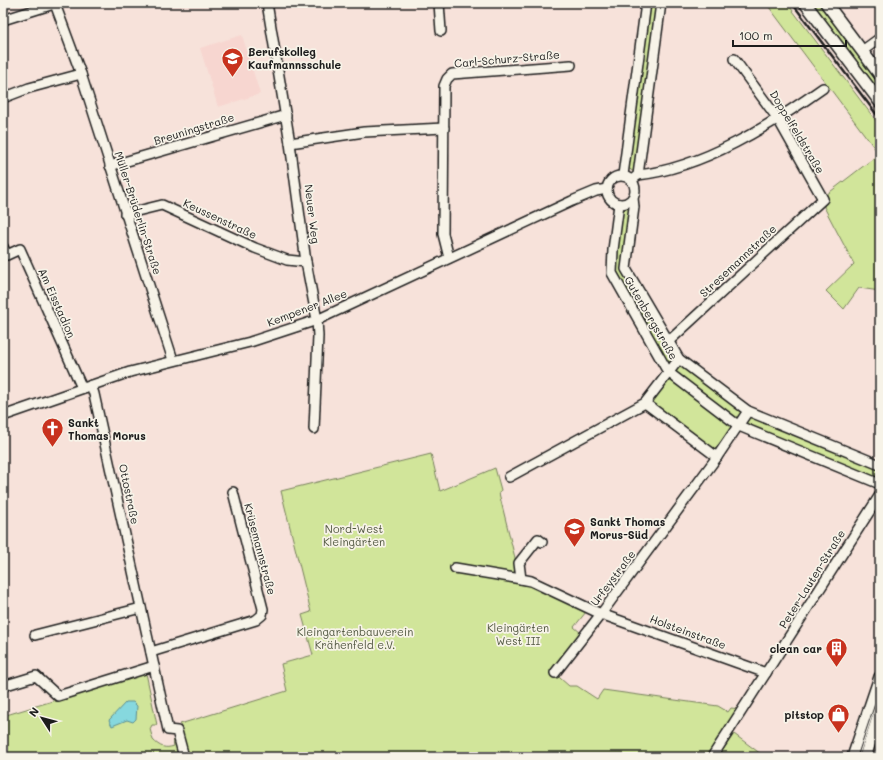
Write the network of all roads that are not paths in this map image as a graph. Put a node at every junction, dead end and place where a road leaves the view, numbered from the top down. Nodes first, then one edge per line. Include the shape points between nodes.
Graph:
1 (56, 3) edge
2 (267, 3) edge
3 (439, 3) edge
4 (646, 3) edge
5 (661, 3) edge
6 (805, 3) edge
7 (826, 3) edge
8 (3, 20) edge
9 (441, 31) dead end
10 (880, 38) edge
11 (862, 51) junction
12 (734, 59) dead end
13 (571, 65) dead end
14 (81, 74) junction
15 (880, 75) edge
16 (823, 88) dead end
17 (3, 98) edge
18 (880, 102) edge
19 (286, 115) junction
20 (778, 119) junction
21 (444, 128) junction
22 (290, 143) junction
23 (110, 166) junction
24 (623, 175) junction
25 (635, 178) junction
26 (607, 189) junction
27 (633, 198) junction
28 (822, 199) joint
29 (619, 204) junction
30 (125, 214) junction
31 (4, 253) edge
32 (449, 258) junction
33 (306, 262) junction
34 (317, 320) junction
35 (669, 341) junction
36 (679, 359) junction
37 (173, 360) junction
38 (668, 372) junction
39 (86, 387) junction
40 (645, 403) junction
41 (748, 411) junction
42 (3, 416) edge
43 (739, 426) junction
44 (314, 429) dead end
45 (717, 457) junction
46 (880, 466) edge
47 (509, 477) dead end
48 (880, 484) edge
49 (233, 492) dead end
50 (880, 495) edge
51 (542, 542) dead end
52 (455, 568) dead end
53 (521, 579) junction
54 (141, 608) junction
55 (601, 614) junction
56 (35, 635) dead end
57 (151, 652) junction
58 (154, 666) junction
59 (555, 673) dead end
60 (766, 673) junction
61 (880, 677) edge
62 (3, 686) edge
63 (880, 712) edge
64 (184, 757) edge
65 (712, 757) edge
66 (853, 757) edge
67 (865, 757) edge

1 - 8 street
1 - 14 street, Müller-Brüderlin-Straße
2 - 19 street, Neuer Weg
3 - 9 street
4 - 24 street
5 - 25 street
6 - 18 main road
7 - 11 main road
10 - 11 street
11 - 15 main road
12 - 20 street, Doppelfeldstraße
13 - 21 street, Carl-Schurz-Straße via 452,74 444,86
14 - 17 street
14 - 23 street, Müller-Brüderlin-Straße
16 - 20 street
19 - 22 street, Neuer Weg
19 - 23 street, Breuningstraße
20 - 25 street via 734,144 669,170
20 - 28 street, Doppelfeldstraße
21 - 22 street via 364,132
21 - 32 street, Carl-Schurz-Straße via 443,234
22 - 33 street, Neuer Weg
23 - 30 street, Müller-Brüderlin-Straße
24 - 25 street
24 - 26 street via 613,178
25 - 27 street
26 - 29 street via 610,199
26 - 32 street, Kempener Allee via 572,201
27 - 29 street via 627,203
27 - 35 street, Gutenbergstraße via 626,269
28 - 35 street, Stresemannstraße
29 - 38 street, Gutenbergstraße via 612,273
30 - 33 street, Keussenstraße via 162,205 255,248 287,260
30 - 37 street, Müller-Brüderlin-Straße
31 - 39 street, Am Eisstadion via 20,249
32 - 34 street, Kempener Allee
33 - 34 street, Neuer Weg
34 - 37 street, Kempener Allee via 250,342
34 - 44 street, Neuer Weg
35 - 36 street, Gutenbergstraße
36 - 38 street
36 - 41 street, Gutenbergstraße
37 - 39 street, Kempener Allee
38 - 40 street
38 - 43 street, Gutenbergstraße
39 - 42 street, Kempener Allee
39 - 54 street, Ottostraße via 94,394
40 - 45 street
40 - 47 street
41 - 43 street, Urfeystraße
41 - 46 street, Gutenbergstraße
43 - 45 street, Urfeystraße
43 - 48 street, Gutenbergstraße
45 - 55 street, Urfeystraße
49 - 57 street, Krüsemannstraße via 263,609 262,615 256,620
50 - 60 street, Peter-Lauten-Straße
51 - 53 street via 538,539 519,563
52 - 53 street, Holsteinstraße
53 - 55 street, Holsteinstraße via 531,581
54 - 56 street
54 - 57 street, Ottostraße
55 - 59 street, Urfeystraße
55 - 60 street, Holsteinstraße
57 - 58 street, Ottostraße
58 - 62 street via 58,696 36,676
58 - 64 street, Ottostraße via 168,730 177,731
60 - 65 street, Peter-Lauten-Straße
61 - 66 main road
63 - 67 main road

